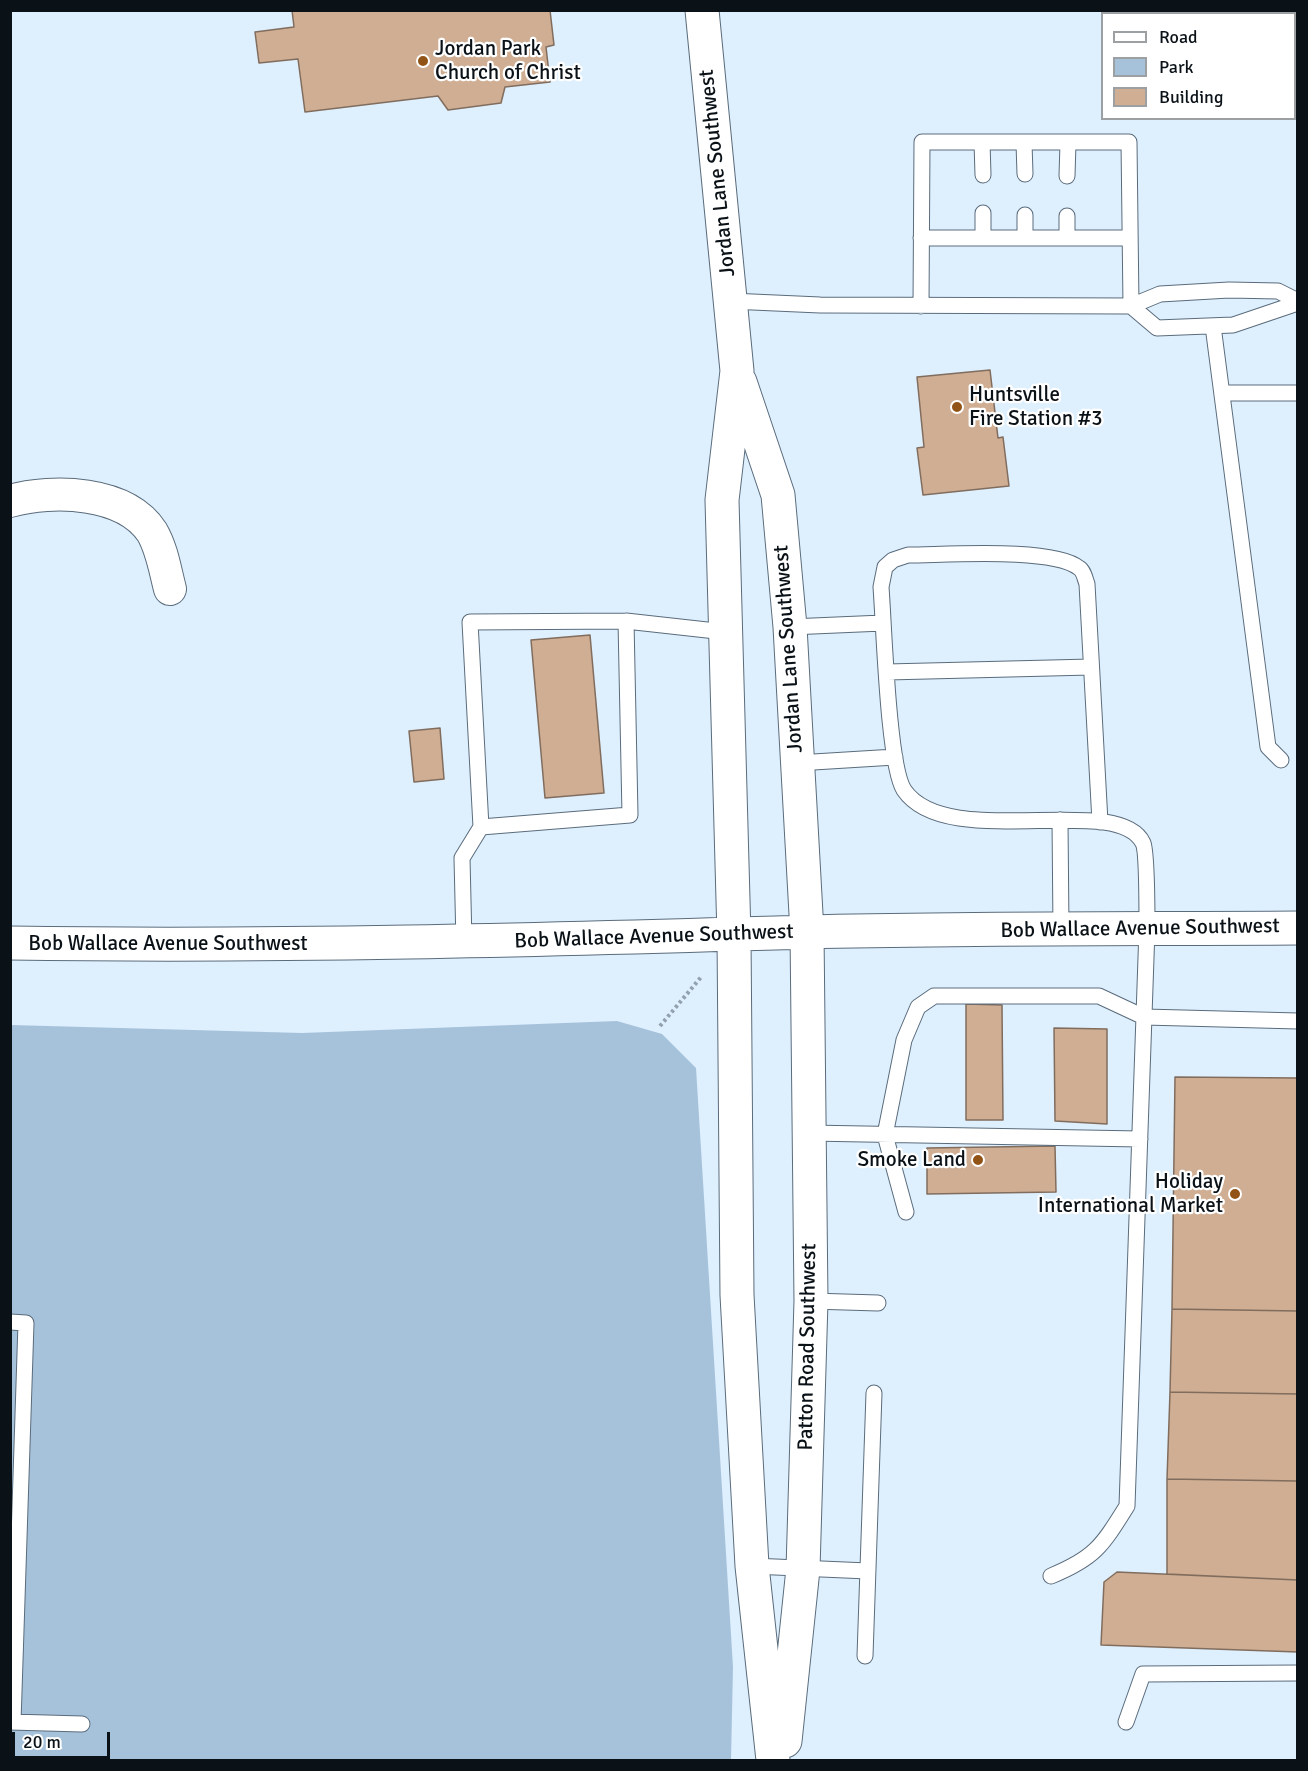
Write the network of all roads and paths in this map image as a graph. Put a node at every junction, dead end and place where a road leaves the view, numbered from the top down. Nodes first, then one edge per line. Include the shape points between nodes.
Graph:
1 (702, 10) edge
2 (982, 142) junction
3 (1024, 143) junction
4 (1068, 143) junction
5 (1024, 174) dead end
6 (983, 176) dead end
7 (1067, 176) dead end
8 (983, 213) dead end
9 (1024, 215) dead end
10 (1067, 216) dead end
11 (921, 238) junction
12 (983, 238) junction
13 (1025, 238) junction
14 (1067, 238) junction
15 (1130, 238) junction
16 (730, 301) junction
17 (1298, 302) edge
18 (921, 306) junction
19 (1131, 306) junction
20 (1213, 326) junction
21 (737, 371) junction
22 (1222, 393) junction
23 (1298, 393) edge
24 (10, 501) edge
25 (170, 589) dead end
26 (626, 621) junction
27 (884, 623) junction
28 (790, 627) junction
29 (725, 632) junction
30 (1091, 667) junction
31 (888, 672) junction
32 (895, 757) junction
33 (1281, 760) dead end
34 (797, 763) junction
35 (1060, 820) junction
36 (1100, 822) junction
37 (481, 827) junction
38 (1298, 928) edge
39 (1147, 929) junction
40 (1061, 930) junction
41 (807, 932) junction
42 (734, 936) junction
43 (10, 943) edge
44 (464, 943) junction
45 (1144, 1017) junction
46 (1298, 1021) edge
47 (660, 1026) dead end
48 (809, 1133) junction
49 (885, 1135) junction
50 (1140, 1139) junction
51 (906, 1212) dead end
52 (811, 1301) junction
53 (878, 1303) dead end
54 (10, 1322) edge
55 (874, 1393) dead end
56 (752, 1566) junction
57 (802, 1569) junction
58 (868, 1571) junction
59 (1051, 1576) dead end
60 (865, 1656) dead end
61 (1298, 1673) edge
62 (12, 1722) edge
63 (1126, 1722) dead end
64 (82, 1724) dead end
65 (773, 1761) edge
66 (783, 1761) edge

1 - 16 main road, Jordan Lane Southwest
2 - 3 lane
2 - 6 lane
2 - 11 lane via 922,142
3 - 4 lane
3 - 5 lane
4 - 7 lane
4 - 15 lane via 1129,142
8 - 12 lane
9 - 13 lane
10 - 14 lane
11 - 12 lane
11 - 18 lane
12 - 13 lane
13 - 14 lane
14 - 15 lane
15 - 19 lane
16 - 18 lane
16 - 21 main road, Jordan Lane Southwest
17 - 19 lane via 1278,291 1228,290 1160,294
17 - 20 lane via 1233,325
18 - 19 lane
19 - 20 lane via 1157,328
20 - 22 lane
21 - 28 main road, Jordan Lane Southwest via 778,495
21 - 29 main road, Jordan Lane Southwest via 722,500
22 - 23 lane
22 - 33 lane via 1268,747
24 - 25 street via 54,495 94,499 125,508 151,531
26 - 29 lane
26 - 37 lane via 630,815
26 - 37 lane via 470,622
27 - 28 lane
27 - 30 lane via 881,587 885,567 893,560 908,555 1040,555 1065,560 1082,569 1088,584
27 - 31 lane
28 - 34 main road, Jordan Lane Southwest
29 - 42 main road, Jordan Lane Southwest
30 - 31 lane
30 - 36 lane
31 - 32 lane
32 - 34 lane
32 - 35 lane via 904,789 941,814 972,821
34 - 41 main road, Jordan Lane Southwest
35 - 36 lane
35 - 40 lane
36 - 39 lane via 1136,832 1144,845
37 - 44 lane via 462,858
38 - 39 main road, Bob Wallace Avenue Southwest
39 - 40 main road, Bob Wallace Avenue Southwest
39 - 45 lane
40 - 41 main road, Bob Wallace Avenue Southwest
41 - 42 main road, Bob Wallace Avenue Southwest
41 - 48 main road, Patton Road Southwest
42 - 44 main road, Bob Wallace Avenue Southwest
42 - 47 path
42 - 56 main road via 737,1295
43 - 44 main road, Bob Wallace Avenue Southwest
45 - 46 lane
45 - 49 lane via 1099,996 934,996 918,1008 904,1040
45 - 50 lane
48 - 49 lane
48 - 52 main road, Patton Road Southwest
49 - 50 lane
49 - 51 lane
50 - 59 lane via 1126,1506 1103,1545 1080,1564
52 - 53 lane
52 - 57 main road, Patton Road Southwest
54 - 62 lane via 26,1323
55 - 58 lane
56 - 57 lane
56 - 65 main road
57 - 58 lane
57 - 66 main road, Patton Road Southwest
58 - 60 lane
61 - 63 lane via 1143,1674
62 - 64 lane

